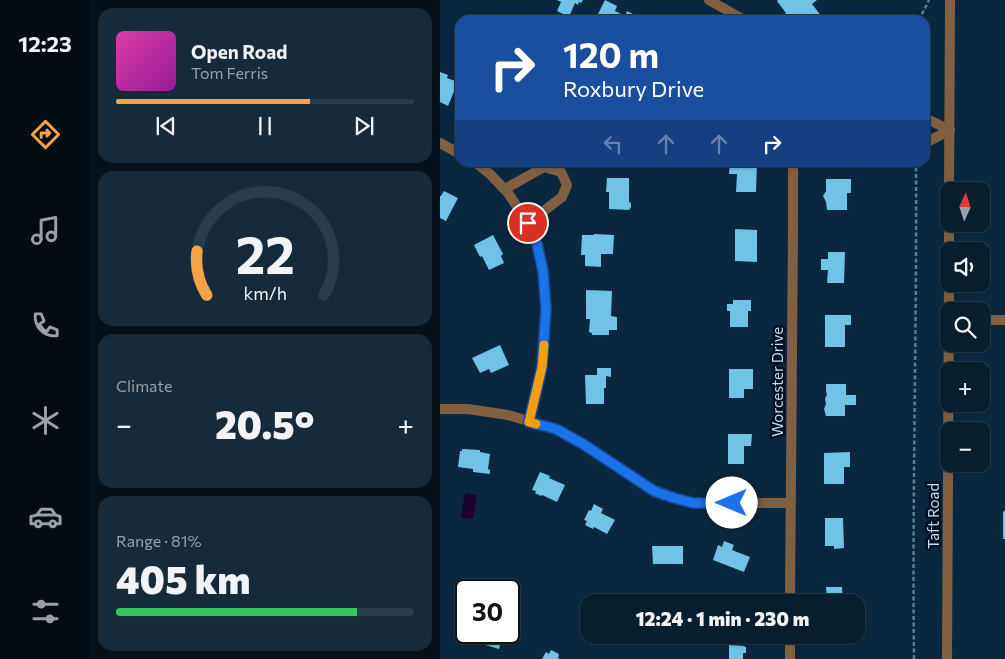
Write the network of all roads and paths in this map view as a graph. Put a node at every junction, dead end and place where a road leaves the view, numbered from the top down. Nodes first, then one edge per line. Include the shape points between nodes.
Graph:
1 (709, 0) edge
2 (929, 0) edge
3 (950, 0) edge
4 (735, 15) edge
5 (922, 15) edge
6 (930, 120) edge
7 (950, 130) junction
8 (930, 140) edge
9 (440, 143) edge
10 (455, 151) edge
11 (481, 167) edge
12 (793, 167) edge
13 (916, 167) edge
14 (949, 182) edge
15 (505, 189) junction
16 (528, 223) junction
17 (990, 320) edge
18 (1005, 320) edge
19 (949, 352) edge
20 (440, 409) edge
21 (529, 422) junction
22 (791, 503) junction
23 (790, 594) edge
24 (790, 644) edge
25 (790, 659) edge
26 (914, 659) edge
27 (947, 659) edge

1 - 4 street
2 - 5 path
3 - 7 street
6 - 7 street
7 - 8 street
7 - 14 street
9 - 10 street
11 - 15 street
12 - 22 street, Worcester Drive
13 - 26 path
15 - 16 street
15 - 16 street via 544,167 561,172 566,185 562,197
16 - 21 street via 543,271 546,309 542,367
17 - 18 street
19 - 27 street, Taft Road
20 - 21 street via 468,409
21 - 22 street via 556,429 647,487 674,498 693,503
22 - 23 street, Worcester Drive
24 - 25 street

